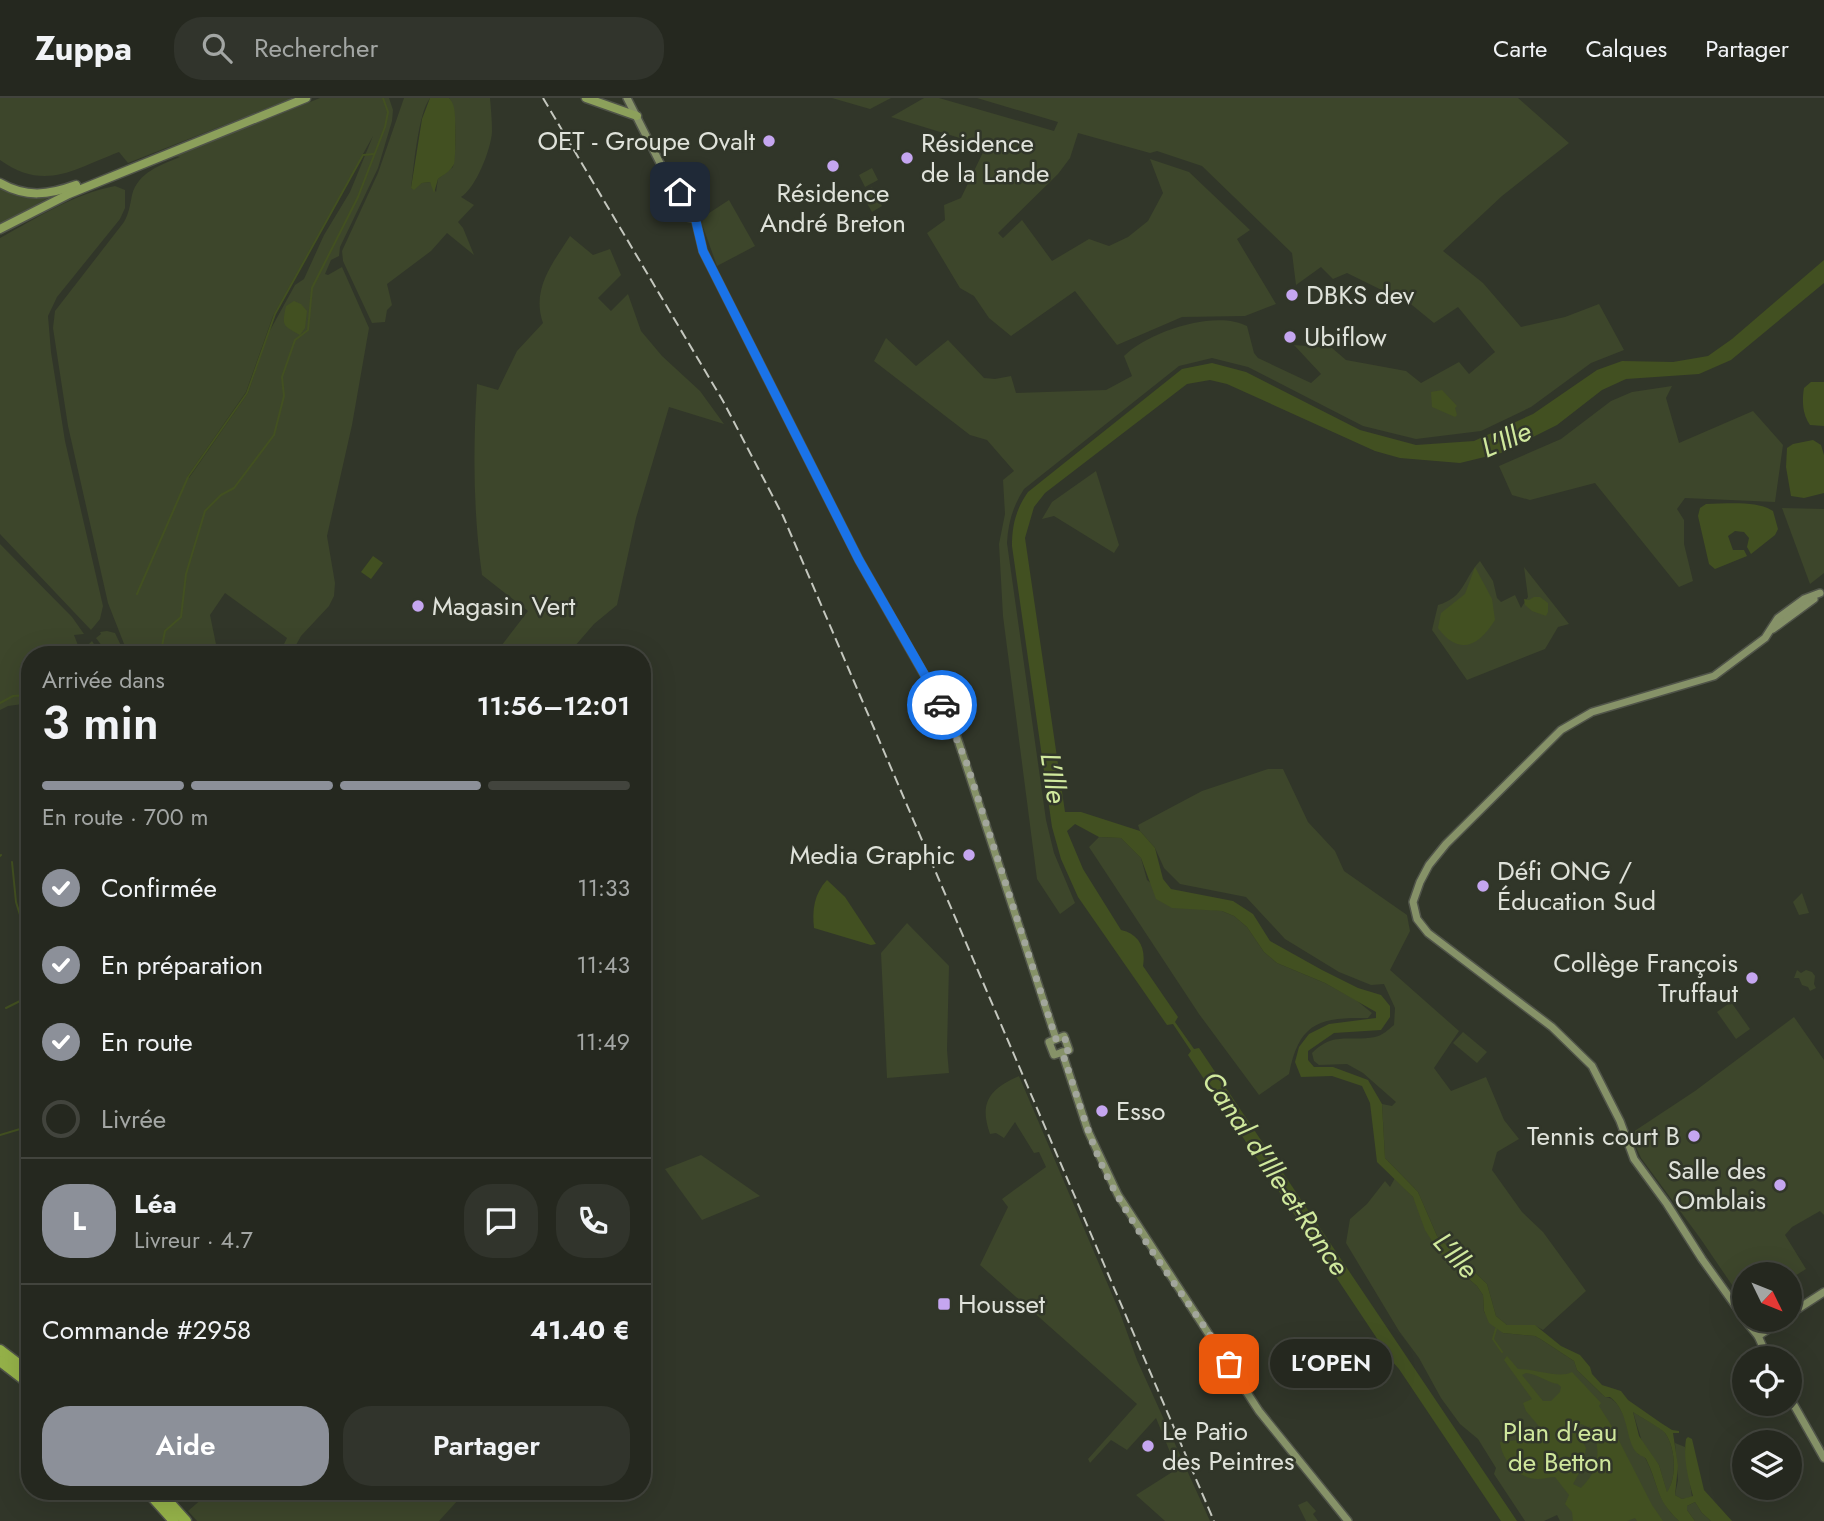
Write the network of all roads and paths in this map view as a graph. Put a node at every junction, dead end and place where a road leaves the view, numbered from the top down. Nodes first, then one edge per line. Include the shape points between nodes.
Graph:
1 (306, 98) edge
2 (586, 98) edge
3 (627, 98) edge
4 (636, 116) junction
5 (96, 182) junction
6 (0, 183) edge
7 (686, 203) junction
8 (692, 217) junction
9 (0, 229) edge
10 (1822, 592) edge
11 (1824, 1292) edge
12 (1732, 1301) edge
13 (1802, 1306) edge
14 (1755, 1332) edge
15 (1764, 1332) edge
16 (1758, 1336) junction
17 (1763, 1346) edge
18 (0, 1350) edge
19 (0, 1361) edge
20 (21, 1366) edge
21 (21, 1377) edge
22 (1800, 1416) edge
23 (1824, 1458) edge
24 (155, 1500) edge
25 (167, 1500) edge
26 (174, 1521) edge
27 (186, 1521) edge
28 (1348, 1521) edge

1 - 5 main road
2 - 4 main road
3 - 4 main road
4 - 7 main road
5 - 6 main road via 40,195 14,191
5 - 9 main road
7 - 8 main road via 683,213
7 - 8 main road via 699,205 699,212
8 - 28 main road via 703,251 859,560 953,725 1056,1039 1064,1036 1069,1050 1062,1052 1088,1131 1118,1195 1259,1411
10 - 12 main road via 1778,618 1746,654 1707,680 1592,712 1561,730 1441,849 1413,902 1417,919 1434,938 1552,1027 1592,1066 1634,1159
11 - 13 main road
14 - 16 main road
15 - 16 main road
16 - 17 main road
18 - 20 highway
19 - 21 highway
22 - 23 main road
24 - 26 highway
25 - 27 highway

